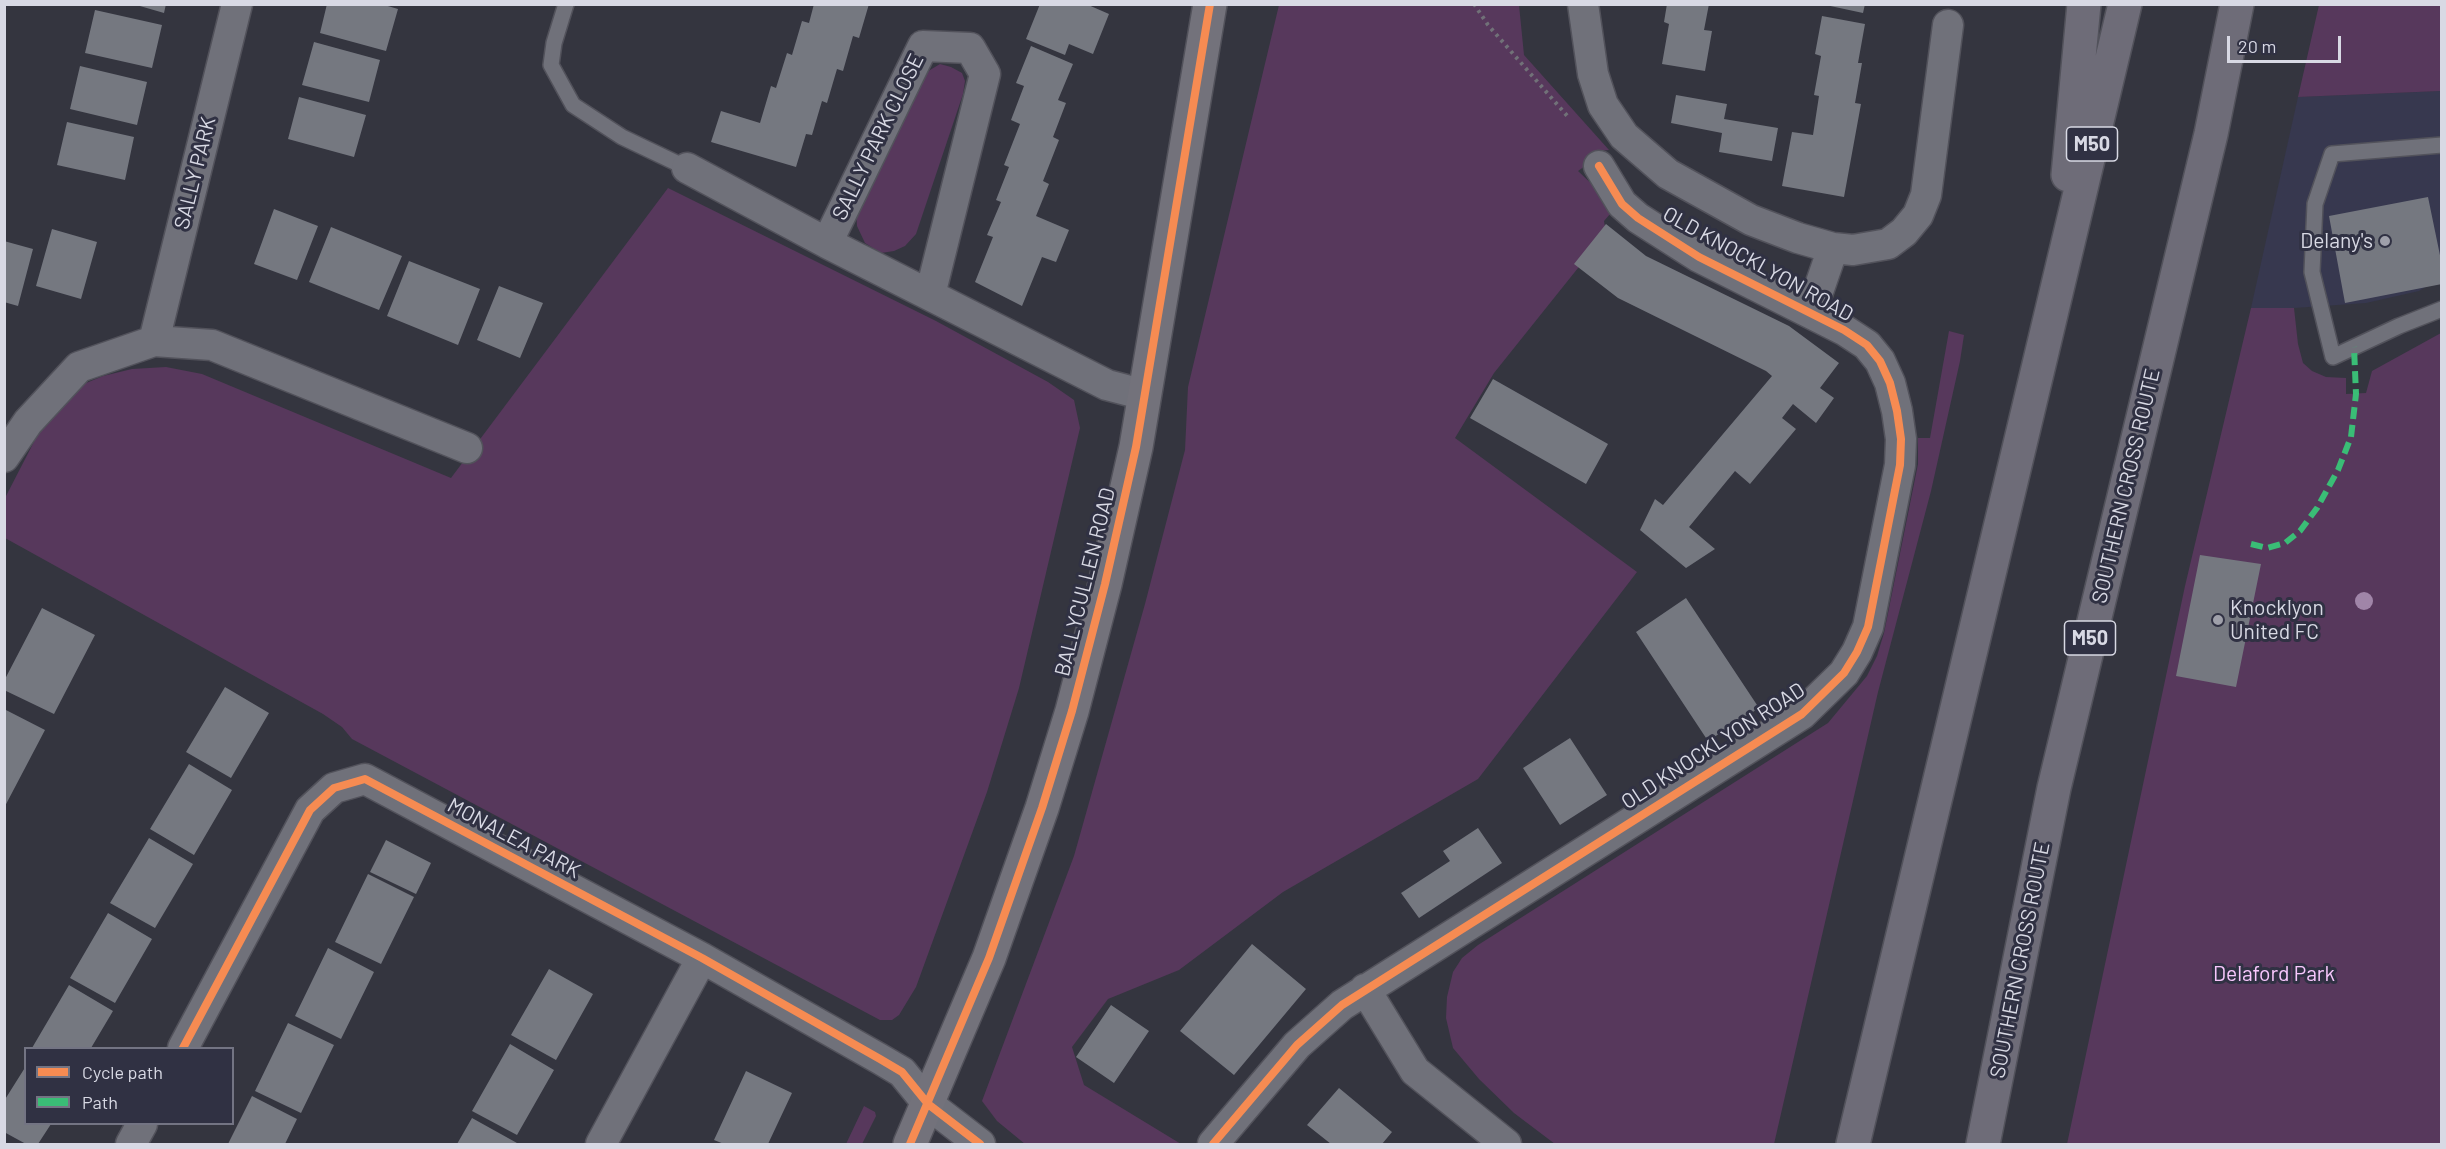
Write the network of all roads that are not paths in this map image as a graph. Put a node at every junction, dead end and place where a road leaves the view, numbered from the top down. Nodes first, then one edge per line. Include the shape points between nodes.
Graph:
1 (237, 4) edge
2 (567, 4) edge
3 (1210, 4) edge
4 (1584, 4) edge
5 (2084, 4) edge
6 (2125, 4) edge
7 (2237, 4) edge
8 (2250, 4) edge
9 (1948, 25) dead end
10 (2211, 134) junction
11 (2442, 145) edge
12 (1599, 166) dead end
13 (687, 168) joint
14 (827, 243) junction
15 (1833, 248) junction
16 (2057, 284) junction
17 (930, 295) junction
18 (2442, 309) edge
19 (1811, 312) junction
20 (154, 341) junction
21 (1145, 395) junction
22 (467, 448) dead end
23 (4, 457) edge
24 (702, 958) junction
25 (1365, 989) junction
26 (184, 1047) edge
27 (928, 1104) junction
28 (141, 1125) edge
29 (131, 1144) edge
30 (601, 1144) edge
31 (910, 1144) edge
32 (981, 1144) edge
33 (1213, 1144) edge
34 (1506, 1144) edge
35 (1853, 1144) edge
36 (1983, 1144) edge

1 - 20 street, SALLY PARK
2 - 13 lane via 551,65 573,105 622,137
3 - 21 street, BALLYCULLEN ROAD
4 - 15 street via 1593,74 1603,105 1624,136 1668,174 1751,220
5 - 16 highway, M50
6 - 16 highway, M50
7 - 10 highway, SOUTHERN CROSS ROUTE / M50
8 - 10 highway, M50
9 - 15 street via 1926,195 1918,215 1888,244 1853,250
10 - 36 highway, SOUTHERN CROSS ROUTE / M50 via 2054,788
11 - 18 lane via 2332,154 2315,204 2312,272 2333,357
12 - 19 street, OLD KNOCKLYON ROAD via 1622,204 1638,218 1699,257
13 - 14 street, SALLY PARK CLOSE
14 - 17 street, SALLY PARK CLOSE
14 - 17 street, SALLY PARK CLOSE via 923,46 970,48 985,74
15 - 19 street
16 - 35 highway, M50
17 - 21 street, SALLY PARK CLOSE via 1107,385
19 - 25 street, OLD KNOCKLYON ROAD via 1867,345 1880,361 1890,383 1900,438 1900,465 1868,627 1844,673 1802,714
20 - 22 street via 212,345
20 - 23 street via 79,367 28,422
21 - 27 street, BALLYCULLEN ROAD via 1105,584 1072,711 1008,907
24 - 26 street, MONALEA PARK via 365,779 334,788 310,810
24 - 27 street, MONALEA PARK via 902,1072
24 - 30 street
25 - 33 street, OLD KNOCKLYON ROAD via 1298,1045
25 - 34 street via 1415,1071
27 - 31 street, BALLYCULLEN ROAD
27 - 32 street, MONALEA PARK
28 - 29 street

